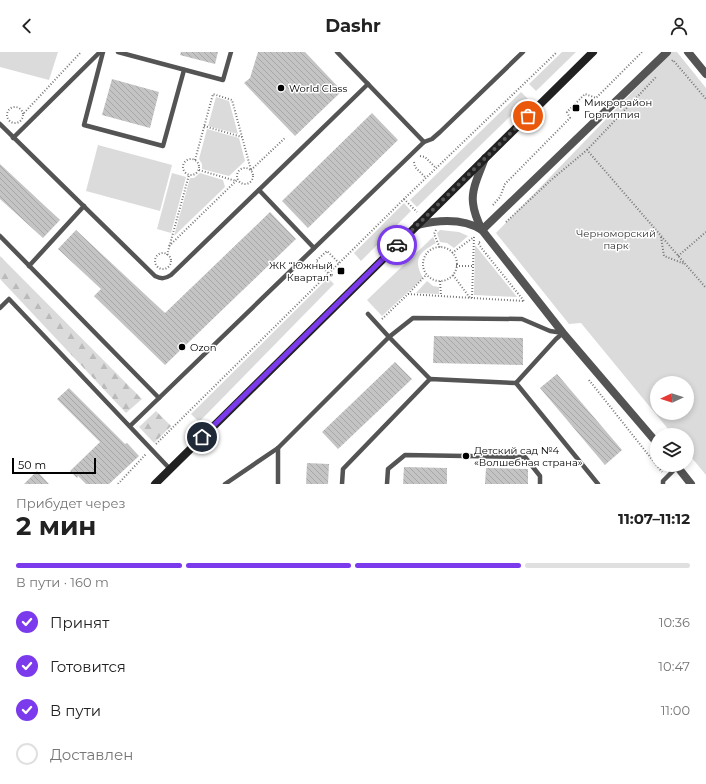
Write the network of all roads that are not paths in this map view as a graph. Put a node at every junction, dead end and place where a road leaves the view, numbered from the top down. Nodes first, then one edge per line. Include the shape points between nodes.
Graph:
1 (102, 52) edge
2 (118, 52) edge
3 (231, 52) edge
4 (337, 52) edge
5 (524, 52) edge
6 (593, 52) edge
7 (667, 52) edge
8 (688, 52) edge
9 (184, 70) junction
10 (706, 74) edge
11 (368, 84) junction
12 (0, 124) edge
13 (13, 138) junction
14 (424, 142) junction
15 (485, 158) junction
16 (259, 190) junction
17 (84, 206) junction
18 (417, 225) junction
19 (482, 230) junction
20 (0, 236) edge
21 (314, 248) junction
22 (29, 266) junction
23 (0, 308) edge
24 (368, 314) dead end
25 (563, 333) junction
26 (389, 337) junction
27 (430, 379) junction
28 (516, 382) junction
29 (159, 398) junction
30 (130, 426) junction
31 (650, 435) edge
32 (278, 448) junction
33 (170, 469) junction
34 (671, 472) edge
35 (681, 472) edge
36 (154, 484) edge
37 (225, 484) edge
38 (278, 484) edge
39 (342, 484) edge
40 (388, 484) edge
41 (540, 484) edge
42 (598, 484) edge
43 (663, 484) edge
44 (691, 484) edge

1 - 9 lane via 84,125 163,146
1 - 13 lane
2 - 9 lane
3 - 9 lane via 223,80
4 - 11 lane
5 - 14 lane via 440,132
6 - 15 main road
7 - 19 street
8 - 10 street
11 - 14 lane
11 - 16 lane
12 - 13 lane
13 - 17 lane
14 - 21 lane
15 - 18 main road
15 - 19 street via 473,197
16 - 17 lane via 171,275 163,278 155,276
16 - 21 lane
17 - 22 lane
18 - 19 street via 453,221
18 - 33 main road
19 - 25 street
20 - 22 lane
21 - 29 lane
22 - 29 lane
23 - 30 lane via 9,299
24 - 26 lane
25 - 26 lane via 550,331 522,319 413,318
25 - 28 lane
25 - 31 street
26 - 27 lane
26 - 32 lane
27 - 28 lane
27 - 39 lane via 343,469
28 - 42 lane
29 - 30 lane
30 - 33 lane
32 - 37 lane
32 - 38 lane
33 - 36 main road
34 - 43 lane
35 - 44 street
40 - 41 lane via 388,468 405,455 525,458 540,476

